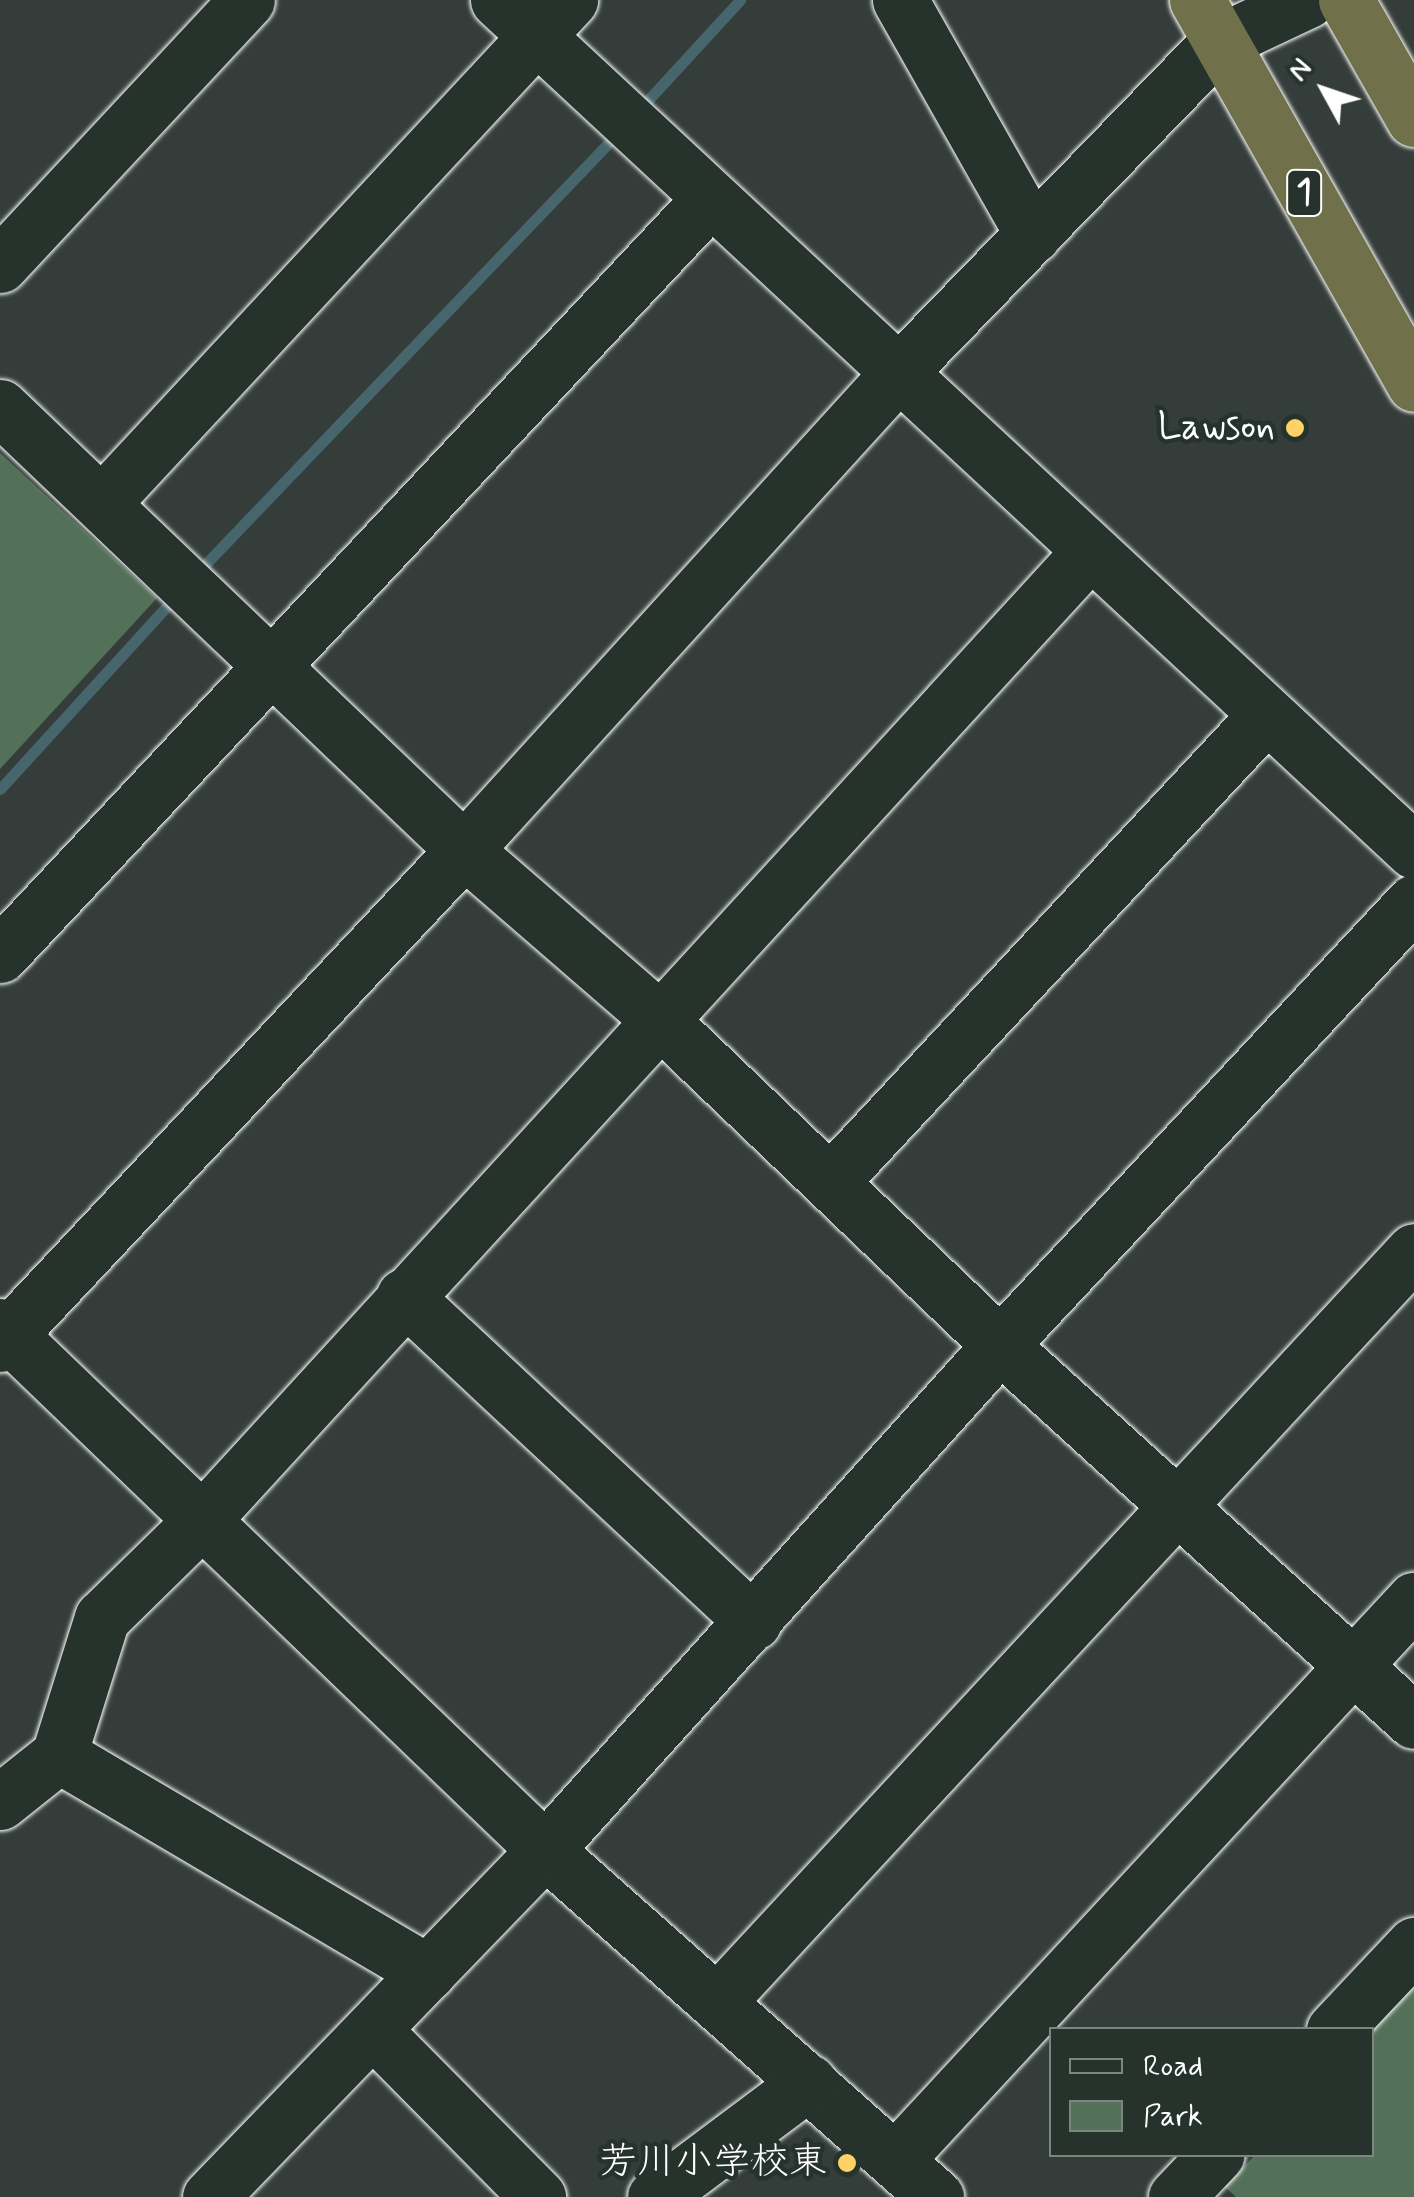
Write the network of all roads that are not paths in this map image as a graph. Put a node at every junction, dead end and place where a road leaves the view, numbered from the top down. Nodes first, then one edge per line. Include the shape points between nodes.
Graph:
1 (248, 0) edge
2 (900, 0) edge
3 (1308, 0) edge
4 (1346, 0) edge
5 (535, 12) edge
6 (1208, 21) edge
7 (1414, 120) edge
8 (710, 198) junction
9 (1033, 234) junction
10 (0, 265) edge
11 (899, 372) junction
12 (1414, 384) edge
13 (0, 408) edge
14 (103, 502) junction
15 (1090, 551) junction
16 (271, 664) junction
17 (1266, 715) junction
18 (464, 850) junction
19 (1414, 851) edge
20 (1414, 902) edge
21 (0, 955) edge
22 (660, 1020) junction
23 (833, 1180) junction
24 (1414, 1251) edge
25 (404, 1296) junction
26 (3, 1335) edge
27 (1000, 1345) junction
28 (1181, 1505) junction
29 (204, 1518) junction
30 (1414, 1600) edge
31 (753, 1622) junction
32 (1352, 1665) junction
33 (1414, 1721) edge
34 (59, 1755) junction
35 (0, 1802) edge
36 (546, 1850) junction
37 (1414, 1945) edge
38 (428, 1972) junction
39 (718, 2001) junction
40 (1337, 2027) edge
41 (373, 2030) junction
42 (808, 2082) junction
43 (1213, 2157) edge
44 (895, 2160) junction
45 (210, 2197) edge
46 (538, 2197) edge
47 (655, 2197) edge
48 (936, 2197) edge
49 (1176, 2197) edge

1 - 10 street
2 - 9 street
3 - 6 street
4 - 7 highway
5 - 8 street
5 - 14 street
6 - 9 street
6 - 12 highway, 1
8 - 11 street
8 - 16 street
9 - 11 street
11 - 15 street
11 - 18 street
13 - 14 street
14 - 16 street
15 - 17 street
15 - 22 street
16 - 18 street
16 - 21 street
17 - 19 street
17 - 23 street
18 - 22 street
18 - 26 street
20 - 27 street
22 - 23 street
22 - 25 street
23 - 27 street
24 - 28 street
25 - 29 street
25 - 31 street
26 - 29 street
27 - 28 street
27 - 31 street
28 - 32 street
28 - 39 street
29 - 34 street via 102,1618
29 - 36 street
30 - 32 street
31 - 36 street
32 - 33 street
32 - 44 street
34 - 35 street
34 - 38 street
36 - 38 street
36 - 39 street
37 - 40 street
38 - 41 street
39 - 42 street
41 - 45 street
41 - 46 street
42 - 44 street
42 - 47 street
43 - 49 street
44 - 48 street

